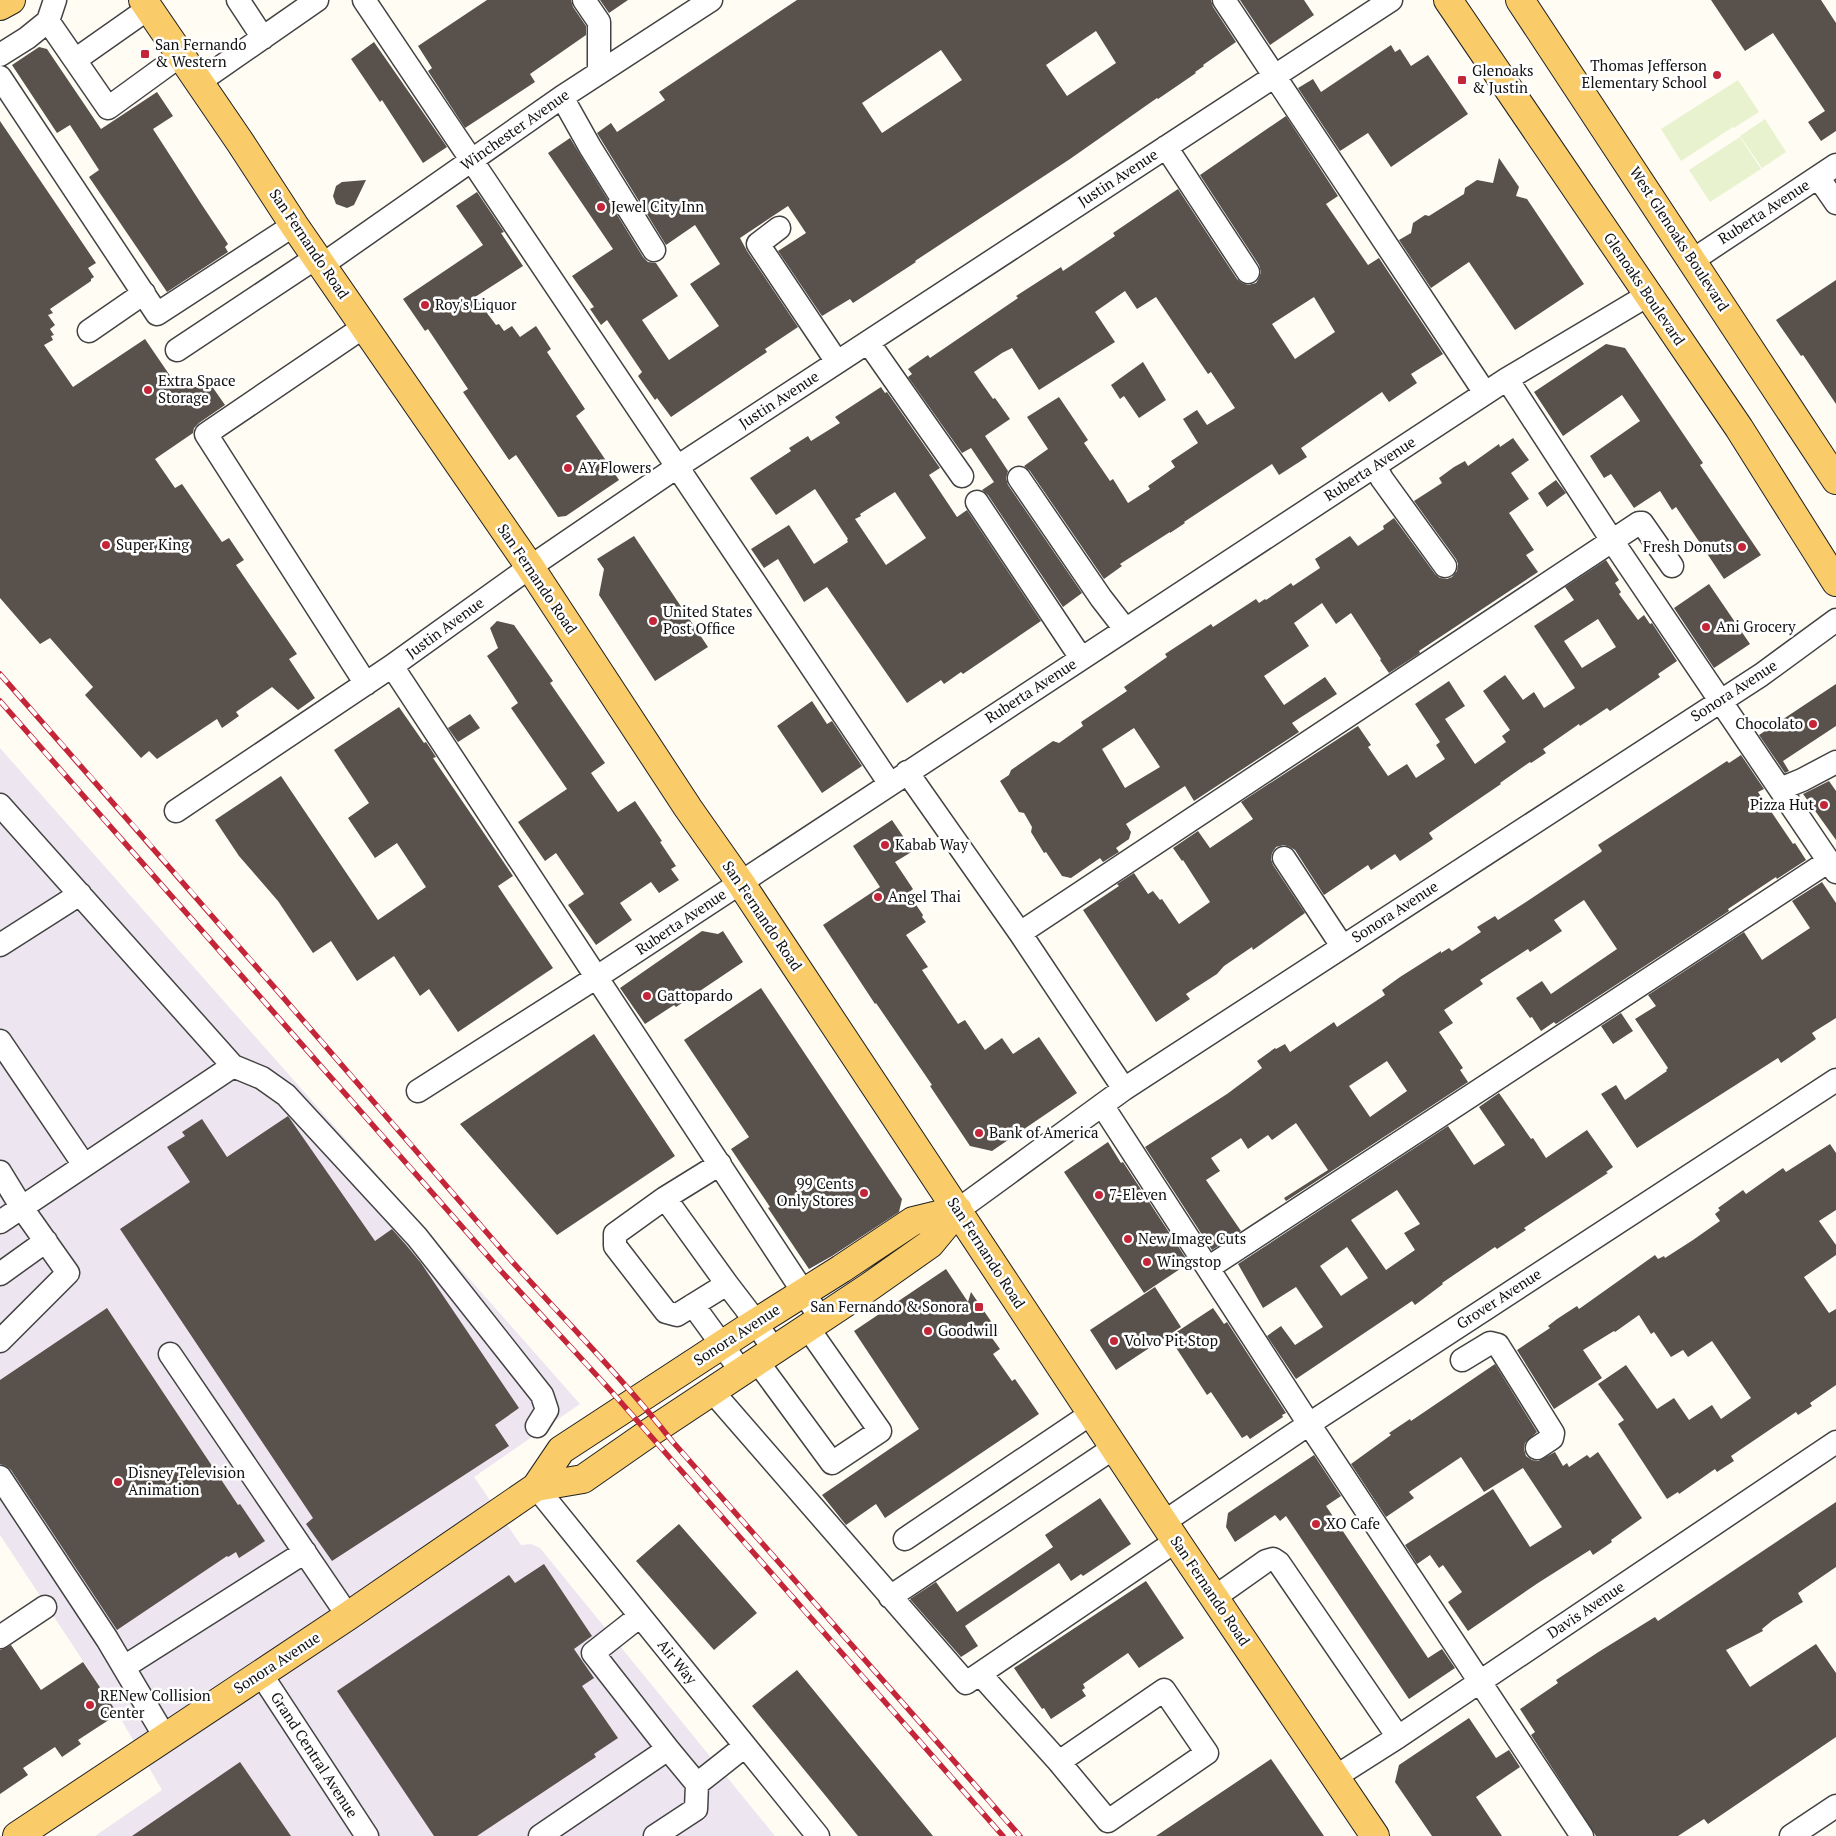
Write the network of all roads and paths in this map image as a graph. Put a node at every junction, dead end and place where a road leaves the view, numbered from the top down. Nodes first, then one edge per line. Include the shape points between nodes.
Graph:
1 (11, 0) edge
2 (55, 0) edge
3 (238, 0) edge
4 (317, 0) edge
5 (364, 0) edge
6 (584, 0) edge
7 (711, 0) edge
8 (1224, 0) edge
9 (1391, 0) edge
10 (1448, 0) edge
11 (1520, 0) edge
12 (146, 4) edge
13 (0, 6) edge
14 (48, 21) junction
15 (263, 38) junction
16 (0, 55) edge
17 (181, 55) junction
18 (75, 60) junction
19 (599, 73) junction
20 (1275, 76) junction
21 (0, 77) edge
22 (199, 82) junction
23 (562, 97) junction
24 (1166, 147) junction
25 (472, 161) junction
26 (1827, 171) edge
27 (1836, 203) edge
28 (294, 225) junction
29 (779, 228) dead end
30 (654, 250) dead end
31 (1693, 260) junction
32 (320, 261) junction
33 (1248, 272) dead end
34 (144, 293) junction
35 (1648, 296) junction
36 (365, 326) junction
37 (89, 331) dead end
38 (868, 342) junction
39 (176, 350) dead end
40 (837, 362) junction
41 (1507, 379) junction
42 (1486, 393) junction
43 (1374, 466) junction
44 (677, 467) junction
45 (962, 476) dead end
46 (1019, 478) dead end
47 (1836, 480) edge
48 (977, 502) dead end
49 (1613, 542) junction
50 (1445, 566) dead end
51 (1672, 566) dead end
52 (530, 567) junction
53 (1836, 582) edge
54 (1836, 620) edge
55 (1125, 629) junction
56 (1081, 658) junction
57 (392, 666) junction
58 (366, 684) junction
59 (1721, 700) junction
60 (1836, 762) edge
61 (898, 778) junction
62 (1780, 789) junction
63 (0, 805) edge
64 (176, 811) dead end
65 (1284, 858) dead end
66 (1832, 866) edge
67 (740, 882) junction
68 (80, 894) junction
69 (1020, 933) junction
70 (0, 945) edge
71 (1342, 946) junction
72 (597, 977) junction
73 (0, 1041) edge
74 (234, 1066) junction
75 (1836, 1080) edge
76 (1124, 1089) junction
77 (418, 1091) dead end
78 (1102, 1105) junction
79 (720, 1164) junction
80 (84, 1165) junction
81 (0, 1172) edge
82 (665, 1198) junction
83 (22, 1208) junction
84 (958, 1210) junction
85 (0, 1222) edge
86 (46, 1241) junction
87 (1208, 1268) junction
88 (0, 1274) edge
89 (727, 1284) junction
90 (693, 1305) junction
91 (811, 1311) junction
92 (1462, 1324) junction
93 (0, 1341) edge
94 (749, 1349) junction
95 (170, 1354) dead end
96 (712, 1391) junction
97 (1092, 1413) junction
98 (1309, 1424) junction
99 (537, 1426) dead end
100 (1836, 1442) edge
101 (1115, 1447) junction
102 (1537, 1448) dead end
103 (0, 1477) edge
104 (536, 1487) junction
105 (1170, 1532) junction
106 (905, 1539) dead end
107 (305, 1552) junction
108 (890, 1597) junction
109 (1215, 1597) junction
110 (45, 1607) dead end
111 (348, 1616) junction
112 (640, 1616) junction
113 (0, 1637) edge
114 (124, 1667) junction
115 (261, 1674) junction
116 (980, 1674) junction
117 (1479, 1682) junction
118 (165, 1737) junction
119 (1398, 1737) junction
120 (745, 1746) junction
121 (668, 1750) junction
122 (1059, 1762) junction
123 (1335, 1777) junction
124 (697, 1784) junction
125 (1836, 1806) edge
126 (17, 1836) edge
127 (367, 1836) edge
128 (540, 1836) edge
129 (655, 1836) edge
130 (818, 1836) edge
131 (1374, 1836) edge
132 (1582, 1836) edge
133 (1791, 1836) edge

1 - 13 main road
2 - 14 street
3 - 15 street
4 - 15 street
5 - 25 street
6 - 19 street via 599,22
7 - 19 street, Winchester Avenue
8 - 20 street
9 - 20 street, Justin Avenue
10 - 35 main road, Glenoaks Boulevard
11 - 31 main road, West Glenoaks Boulevard
12 - 17 main road, San Fernando Road
12 - 18 street
14 - 16 street
14 - 18 street
15 - 22 street
17 - 18 street via 108,108
17 - 22 main road, San Fernando Road
19 - 23 street, Winchester Avenue
20 - 24 street, Justin Avenue
20 - 42 street
21 - 34 street
22 - 28 main road, San Fernando Road
23 - 25 street, Winchester Avenue
23 - 30 street
24 - 33 street
24 - 38 street, Justin Avenue
25 - 32 street, Winchester Avenue
25 - 44 street
26 - 27 street
26 - 31 street, Ruberta Avenue
28 - 32 main road, San Fernando Road
28 - 34 street via 157,314
29 - 40 street via 758,244
31 - 47 main road, West Glenoaks Boulevard
32 - 36 main road, San Fernando Road
32 - 39 street, Winchester Avenue
34 - 37 street
35 - 41 street, Ruberta Avenue
35 - 53 main road, Glenoaks Boulevard via 1739,428
36 - 52 main road, San Fernando Road
36 - 58 street via 206,434
38 - 40 street, Justin Avenue
38 - 45 street
40 - 44 street, Justin Avenue
41 - 42 street, Ruberta Avenue
41 - 49 street
42 - 43 street, Ruberta Avenue
43 - 50 street
43 - 55 street, Ruberta Avenue
44 - 52 street, Justin Avenue
44 - 61 street
46 - 55 street
48 - 56 street
49 - 51 street via 1642,523
49 - 59 street
49 - 69 street
52 - 57 street, Justin Avenue
52 - 67 main road, San Fernando Road
54 - 59 street, Sonora Avenue
55 - 56 street, Ruberta Avenue
56 - 61 street, Ruberta Avenue
57 - 58 street, Justin Avenue
57 - 72 street
58 - 64 street, Justin Avenue
59 - 62 street
59 - 71 street, Sonora Avenue
60 - 62 street
61 - 67 street, Ruberta Avenue
61 - 69 street
62 - 66 street
63 - 68 street
65 - 71 street
66 - 87 street
67 - 72 street, Ruberta Avenue
67 - 84 main road, San Fernando Road
68 - 70 street
68 - 74 street
69 - 76 street
71 - 76 street, Sonora Avenue
72 - 77 street, Ruberta Avenue
72 - 79 street
73 - 80 street
74 - 80 street
74 - 99 street via 262,1078 286,1095 417,1237 542,1395 547,1410
75 - 92 street, Grover Avenue
76 - 78 street, Sonora Avenue
78 - 84 street, Sonora Avenue
78 - 87 street
79 - 82 street
79 - 91 street
80 - 83 street
81 - 83 street
82 - 89 street
82 - 90 street via 615,1234 615,1246 666,1312 677,1315
83 - 85 street
83 - 86 street
84 - 91 main road, Sonora Avenue via 930,1244
84 - 91 main road, Sonora Avenue via 913,1221 841,1269
84 - 97 main road, San Fernando Road
86 - 88 street
86 - 93 street via 68,1273
87 - 98 street
89 - 90 street
89 - 94 street via 750,1314
90 - 94 street
91 - 94 main road, Sonora Avenue
91 - 94 main road, Sonora Avenue
91 - 94 street via 880,1431 832,1464
92 - 98 street, Grover Avenue
92 - 102 street via 1470,1355 1490,1343 1498,1345 1553,1433 1552,1438
94 - 96 main road, Sonora Avenue
94 - 104 main road, Sonora Avenue via 561,1450
95 - 107 street
96 - 104 main road, Sonora Avenue via 583,1479
96 - 108 street
97 - 101 main road, San Fernando Road
97 - 106 street
98 - 105 street, Grover Avenue
98 - 117 street
100 - 117 street, Davis Avenue
101 - 105 main road, San Fernando Road
101 - 108 street
103 - 114 street
104 - 111 main road, Sonora Avenue
104 - 112 street, Air Way
105 - 109 main road, San Fernando Road
105 - 116 street, Grover Avenue
107 - 111 street
107 - 114 street
108 - 116 street via 966,1683
109 - 119 street via 1266,1561 1280,1562
109 - 123 main road, San Fernando Road
110 - 113 street
111 - 115 main road, Sonora Avenue
112 - 120 street, Air Way
112 - 121 street via 593,1653
114 - 118 street
115 - 118 main road, Sonora Avenue
115 - 127 street, Grand Central Avenue
116 - 122 street
117 - 119 street, Davis Avenue
117 - 132 street
118 - 126 main road, Sonora Avenue
119 - 123 street, Davis Avenue
120 - 124 street
120 - 130 street, Air Way
121 - 124 street
121 - 128 street
122 - 122 street via 1108,1821 1207,1753 1164,1690
123 - 131 main road, San Fernando Road
124 - 129 street via 696,1809
125 - 133 street

